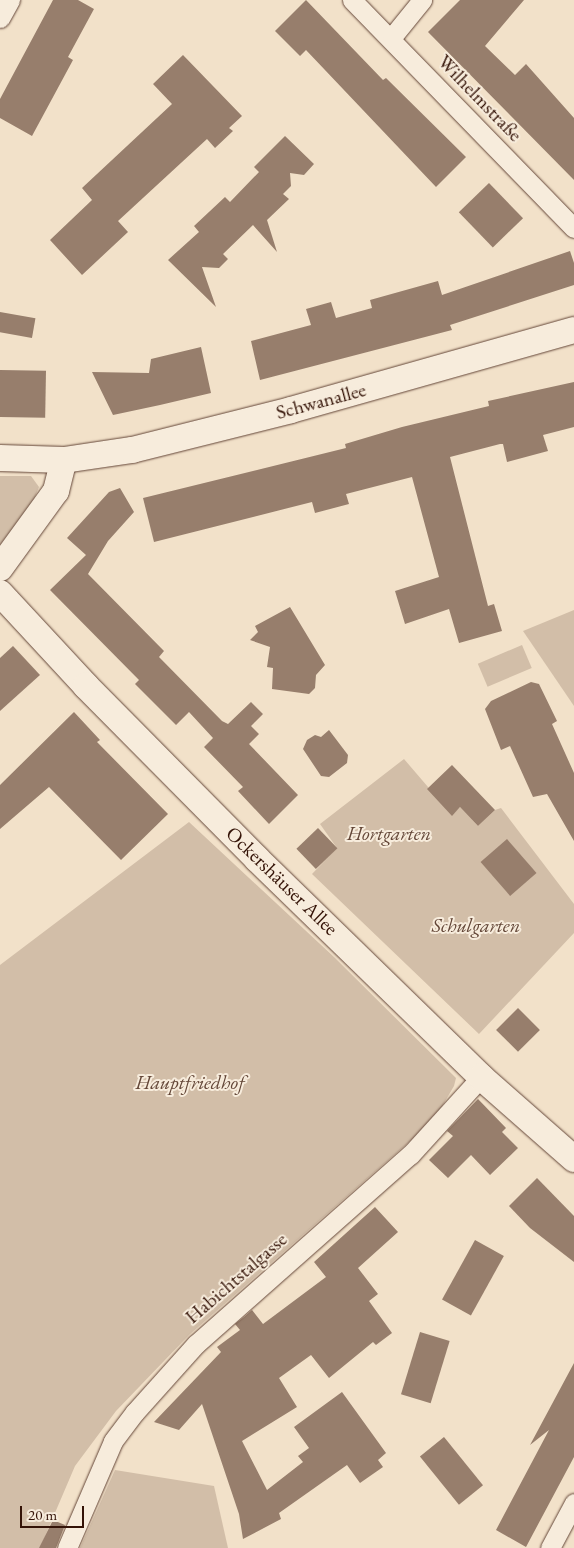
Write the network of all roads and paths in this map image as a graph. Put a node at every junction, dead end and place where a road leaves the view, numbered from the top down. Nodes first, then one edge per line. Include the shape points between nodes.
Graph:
1 (10, 0) edge
2 (352, 0) edge
3 (422, 0) edge
4 (0, 18) edge
5 (392, 37) junction
6 (574, 228) edge
7 (574, 330) edge
8 (0, 458) edge
9 (64, 460) junction
10 (0, 568) edge
11 (0, 593) edge
12 (481, 1076) junction
13 (574, 1159) edge
14 (574, 1504) edge
15 (67, 1548) edge
16 (550, 1548) edge

1 - 4 street
2 - 5 street, Wilhelmstraße
3 - 5 street
5 - 6 street, Wilhelmstraße
7 - 9 street, Schwanallee via 184,438 108,455
8 - 9 street, Schwanallee
9 - 10 street via 56,491
11 - 12 street, Ockershäuser Allee via 86,686 257,859
12 - 13 street, Ockershäuser Allee
12 - 15 street, Habichtstalgasse via 410,1155 196,1344 135,1412 113,1442
14 - 16 street

